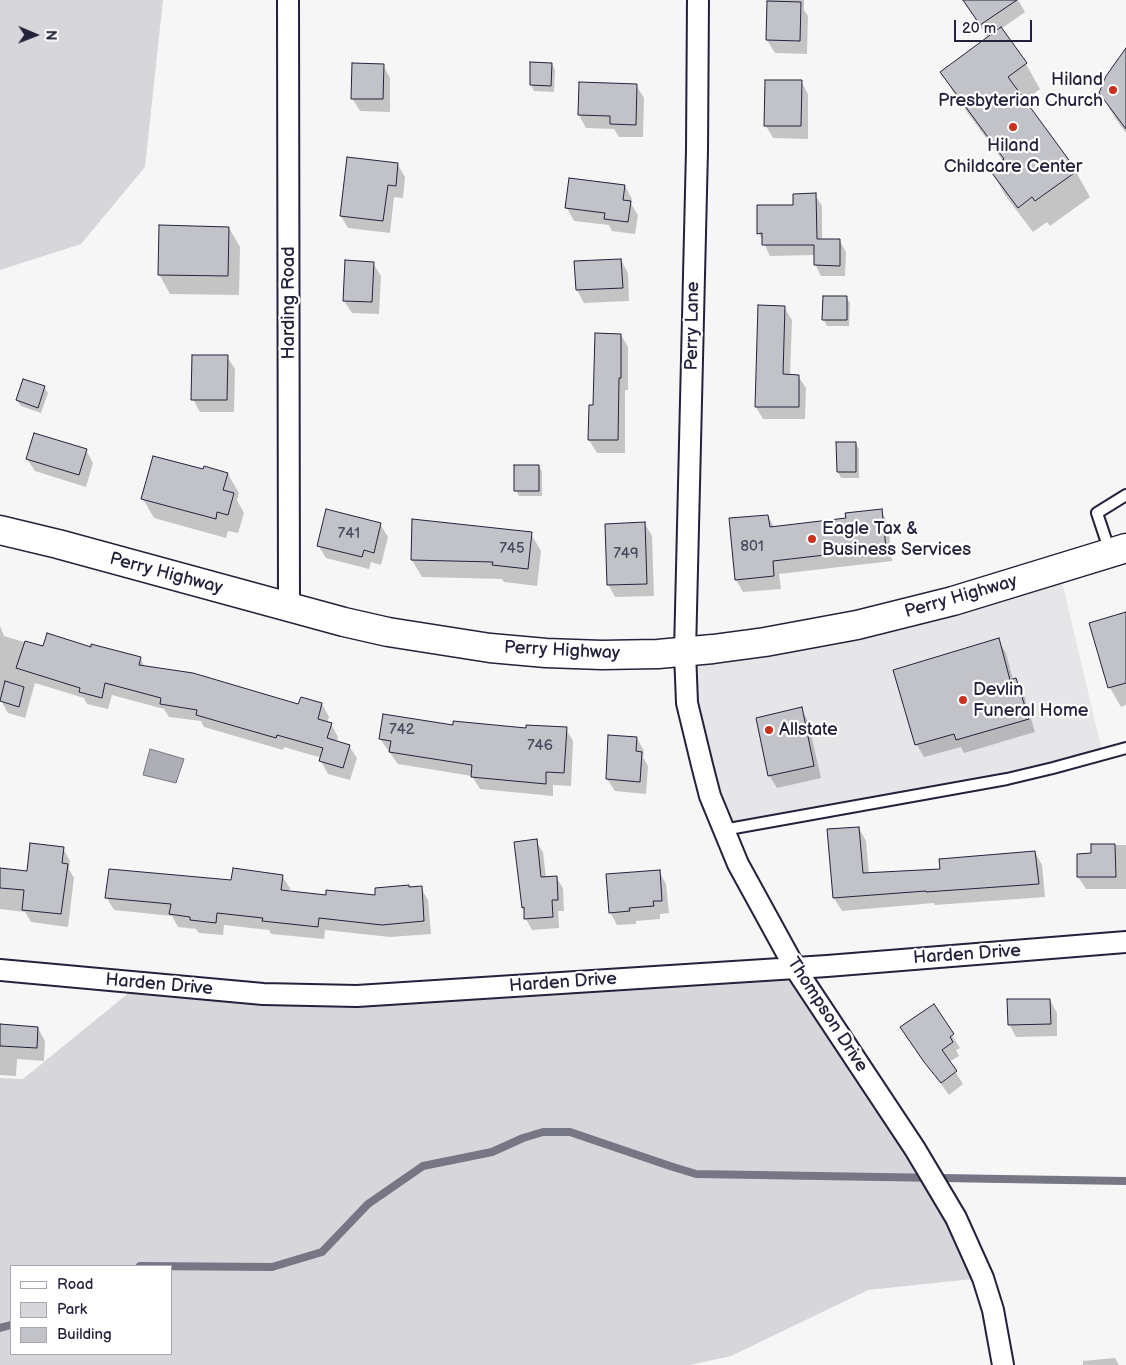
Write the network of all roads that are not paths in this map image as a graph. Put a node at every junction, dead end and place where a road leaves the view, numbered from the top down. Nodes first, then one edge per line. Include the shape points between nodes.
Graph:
1 (288, 0) edge
2 (698, 0) edge
3 (1126, 495) edge
4 (0, 530) edge
5 (1118, 551) edge
6 (289, 607) junction
7 (685, 652) junction
8 (1126, 748) edge
9 (723, 830) junction
10 (1126, 942) edge
11 (795, 968) junction
12 (0, 970) edge
13 (1003, 1365) edge

1 - 6 street, Harding Road
2 - 7 street, Perry Lane
3 - 5 lane via 1097,513
4 - 6 main road, Perry Highway
5 - 7 main road, Perry Highway via 953,601 866,623 765,642
6 - 7 main road, Perry Highway via 388,632 490,648 602,655
7 - 9 street, Thompson Drive via 688,704 710,796
8 - 9 lane via 1007,778
9 - 11 street, Thompson Drive via 755,898
10 - 11 street, Harden Drive
11 - 12 street, Harden Drive via 338,996 263,994
11 - 13 street, Thompson Drive via 915,1149 956,1218 983,1278 993,1310

